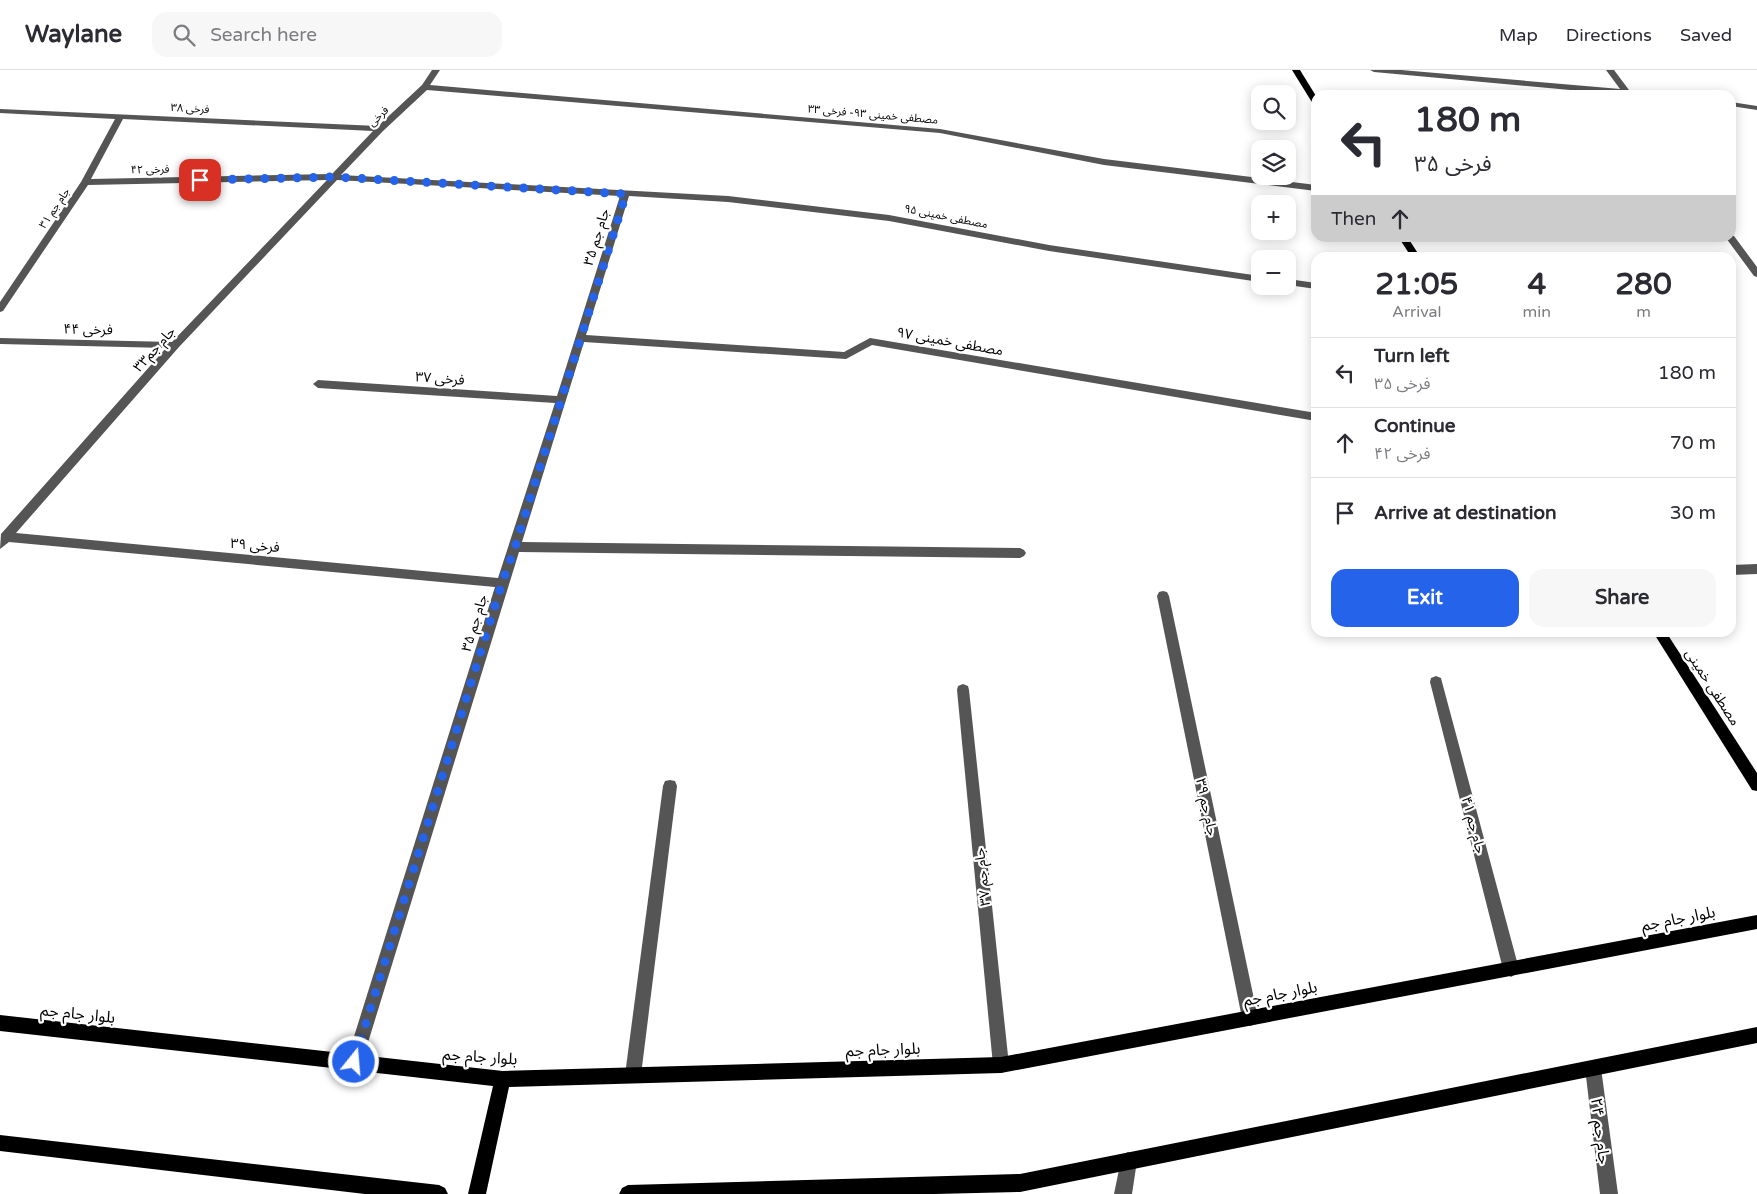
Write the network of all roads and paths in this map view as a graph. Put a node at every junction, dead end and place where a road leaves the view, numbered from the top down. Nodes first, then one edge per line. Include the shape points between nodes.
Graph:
1 (436, 70) edge
2 (1296, 70) edge
3 (1374, 70) edge
4 (1610, 70) edge
5 (425, 87) junction
6 (1594, 90) edge
7 (1625, 90) edge
8 (1311, 94) edge
9 (1736, 105) edge
10 (1757, 108) edge
11 (0, 111) edge
12 (121, 116) junction
13 (380, 129) junction
14 (335, 177) junction
15 (85, 182) junction
16 (1311, 187) edge
17 (626, 194) junction
18 (1734, 242) edge
19 (1757, 274) edge
20 (1251, 278) edge
21 (1296, 283) edge
22 (1311, 285) edge
23 (0, 309) edge
24 (581, 338) junction
25 (0, 341) edge
26 (175, 345) junction
27 (318, 384) dead end
28 (561, 400) junction
29 (1311, 416) edge
30 (3, 541) edge
31 (515, 547) junction
32 (1020, 553) dead end
33 (1757, 569) edge
34 (1736, 570) edge
35 (502, 583) junction
36 (1163, 596) dead end
37 (1662, 637) edge
38 (1436, 682) dead end
39 (963, 690) dead end
40 (1757, 785) edge
41 (670, 786) dead end
42 (1757, 922) edge
43 (1511, 969) junction
44 (1250, 1018) junction
45 (0, 1023) edge
46 (1757, 1035) edge
47 (354, 1062) junction
48 (1001, 1065) junction
49 (1593, 1068) junction
50 (633, 1075) junction
51 (503, 1079) junction
52 (0, 1143) edge
53 (1128, 1162) junction
54 (439, 1194) edge
55 (477, 1194) edge
56 (628, 1194) edge
57 (1122, 1194) edge
58 (1609, 1194) edge

1 - 5 street, فرخی
2 - 8 main road
3 - 6 street
4 - 7 street
5 - 13 street, فرخی
5 - 16 street, مصطفی خمینی ۹۳- فرخی ۳۳ via 940,131 1104,162
9 - 10 street
11 - 12 street, فرخی ۳۸
12 - 13 street, فرخی ۳۸
12 - 15 street, جام جم ۳۱
13 - 14 street, فرخی
14 - 15 street, فرخی ۴۲
14 - 17 street, فرخی ۴۲
14 - 26 street, جام جم۳۳
15 - 23 street, جام جم ۳۱
17 - 20 street, مصطفی خمینی ۹۵ via 728,199 889,218 1050,248
17 - 24 street, جام جم ۳۵
18 - 19 street
21 - 22 street
24 - 28 street, جام جم ۳۵
24 - 29 street, مصطفی خمینی ۹۷ via 846,356 870,341
25 - 26 street, فرخی ۴۴
26 - 30 street, جام جم۳۳
27 - 28 street, فرخی ۳۷
28 - 31 street, جام جم ۳۵
30 - 35 street, فرخی ۳۹
31 - 32 street
31 - 35 street, جام جم ۳۵
33 - 34 street
35 - 47 street, جام جم ۳۵
36 - 44 street, جام جم ۳۹
37 - 40 main road, مصطفی خمینی
38 - 43 street, جام جم ۴۱
39 - 48 street, جام جم ۳۷
41 - 50 street
42 - 43 main road, بلوار جام جم
43 - 44 main road, بلوار جام جم
44 - 48 main road, بلوار جام جم
45 - 47 main road, بلوار جام جم
46 - 49 main road
47 - 51 main road, بلوار جام جم
48 - 50 main road, بلوار جام جم
49 - 53 main road
49 - 58 street, جام جم ۲۴
50 - 51 main road, بلوار جام جم
51 - 55 main road
52 - 54 main road
53 - 56 main road via 1020,1183
53 - 57 street

